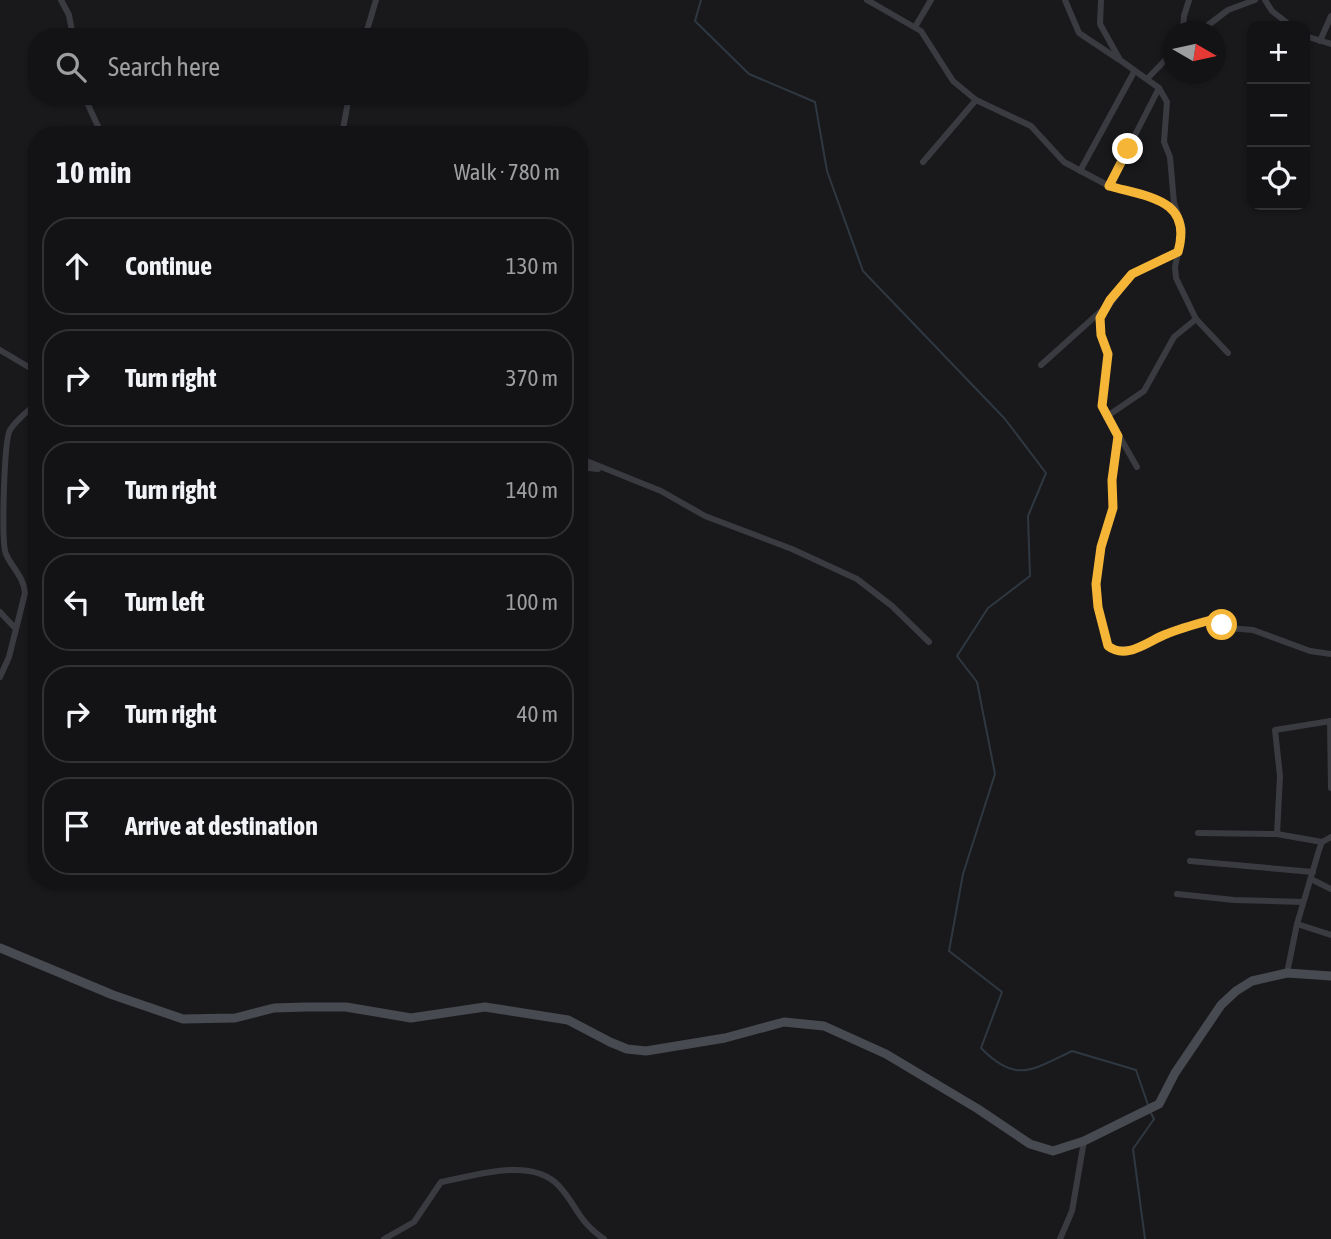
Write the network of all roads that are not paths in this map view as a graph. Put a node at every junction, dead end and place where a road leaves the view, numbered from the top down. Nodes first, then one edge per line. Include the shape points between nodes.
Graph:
1 (61, 0) edge
2 (376, 0) edge
3 (867, 0) edge
4 (930, 0) edge
5 (1065, 0) edge
6 (1101, 0) edge
7 (1189, 0) edge
8 (1255, 0) edge
9 (1265, 0) edge
10 (1331, 16) edge
11 (1184, 21) edge
12 (1214, 21) edge
13 (1285, 21) edge
14 (915, 27) junction
15 (71, 28) edge
16 (368, 28) edge
17 (1310, 38) edge
18 (1320, 41) junction
19 (1331, 44) edge
20 (1120, 60) junction
21 (1163, 62) edge
22 (1134, 72) junction
23 (1147, 79) junction
24 (1159, 88) junction
25 (976, 100) junction
26 (88, 105) edge
27 (347, 105) edge
28 (98, 126) edge
29 (344, 126) edge
30 (923, 162) dead end
31 (1080, 171) junction
32 (1109, 186) junction
33 (1174, 203) junction
34 (1164, 204) junction
35 (1176, 212) junction
36 (1178, 252) junction
37 (1102, 311) junction
38 (1196, 319) junction
39 (0, 350) edge
40 (1228, 353) dead end
41 (1041, 365) dead end
42 (28, 367) edge
43 (28, 412) edge
44 (1107, 417) junction
45 (9, 432) junction
46 (1118, 436) junction
47 (0, 440) edge
48 (588, 462) edge
49 (1137, 467) dead end
50 (588, 468) edge
51 (603, 470) junction
52 (0, 612) edge
53 (15, 628) junction
54 (929, 642) dead end
55 (1331, 654) edge
56 (0, 677) edge
57 (1331, 721) edge
58 (1331, 788) edge
59 (1198, 833) dead end
60 (1277, 834) junction
61 (1331, 837) edge
62 (1322, 842) junction
63 (1190, 861) dead end
64 (1312, 876) junction
65 (1331, 889) edge
66 (1177, 894) dead end
67 (1303, 902) junction
68 (1297, 924) junction
69 (1331, 935) edge
70 (0, 948) edge
71 (1287, 973) junction
72 (1331, 976) edge
73 (1084, 1141) junction
74 (384, 1239) edge
75 (604, 1239) edge
76 (1060, 1239) edge

1 - 15 street
2 - 16 street
3 - 14 street
4 - 14 street
5 - 20 street via 1079,33
6 - 20 street via 1101,24
7 - 11 street
8 - 12 street
9 - 13 street
10 - 18 street
14 - 25 street via 942,68
17 - 18 street
18 - 19 street
20 - 22 street
21 - 23 street
22 - 23 street
22 - 31 street
23 - 24 street
24 - 32 street
24 - 33 street via 1167,102 1164,142
25 - 30 street
25 - 31 street via 1031,126 1058,157
26 - 28 street
27 - 29 street
31 - 32 street
32 - 34 street
33 - 34 street
33 - 35 street
34 - 35 street
35 - 36 street via 1182,229
36 - 37 street via 1132,274
36 - 38 street via 1176,278
37 - 41 street
37 - 44 street via 1100,329 1108,354 1102,391
38 - 40 street
38 - 44 street via 1174,337 1144,391
39 - 42 street
43 - 45 street
44 - 46 street
45 - 47 street
45 - 53 street via 2,531 6,555 24,585
46 - 49 street
46 - 55 street via 1113,508 1096,584 1110,649 1136,649 1164,634 1211,620
48 - 51 street
50 - 51 street
51 - 54 street via 661,491 705,516 857,579
52 - 53 street
53 - 56 street
57 - 58 street
57 - 60 street via 1275,730 1280,776
59 - 60 street
60 - 62 street
61 - 62 street
62 - 64 street
63 - 64 street
64 - 65 street
64 - 67 street
66 - 67 street
67 - 68 street
68 - 69 street
68 - 71 street
70 - 73 street via 183,1018 235,1018 274,1007 346,1007 411,1018 485,1007 568,1020 627,1049 646,1051 725,1038 783,1022 824,1026 886,1054 1042,1149 1066,1149
71 - 72 street
71 - 73 street via 1252,981 1227,998 1159,1104
73 - 76 street via 1072,1211
74 - 75 street via 414,1222 441,1182 498,1169 552,1179 584,1223

